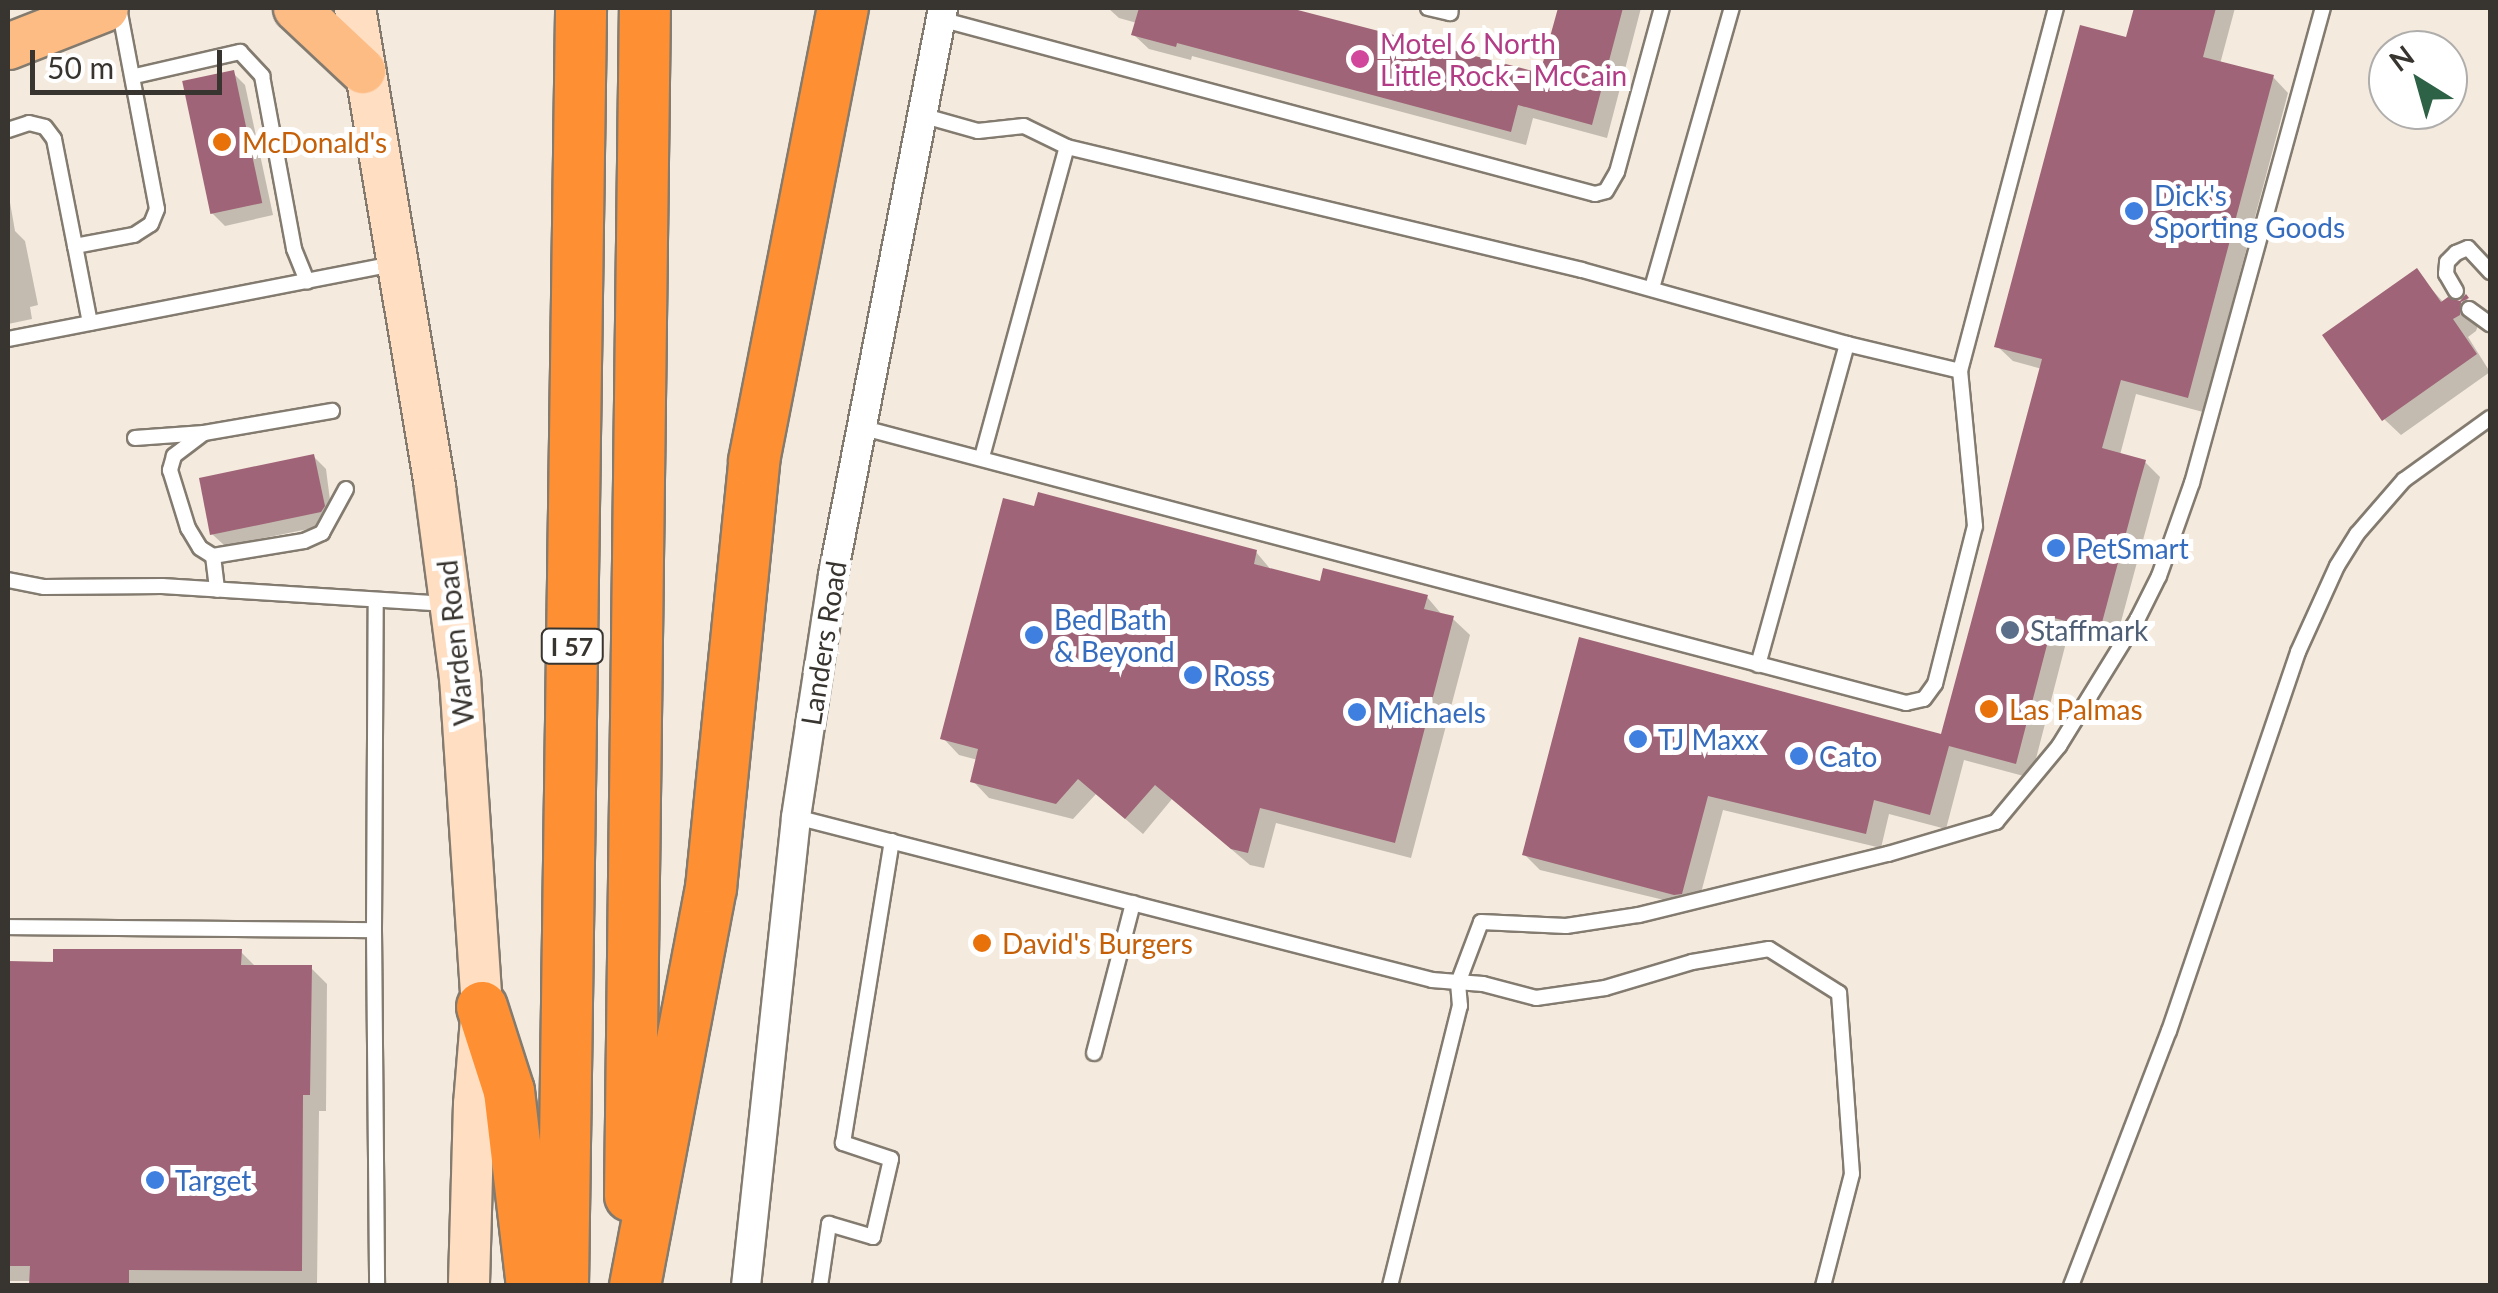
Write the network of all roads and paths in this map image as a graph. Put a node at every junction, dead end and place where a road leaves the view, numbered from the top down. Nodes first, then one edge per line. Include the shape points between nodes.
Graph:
1 (105, 8) edge
2 (119, 8) edge
3 (296, 8) edge
4 (355, 8) edge
5 (581, 8) edge
6 (645, 8) edge
7 (843, 8) edge
8 (1428, 8) edge
9 (1452, 8) edge
10 (1662, 8) edge
11 (1732, 8) edge
12 (2056, 8) edge
13 (2324, 8) edge
14 (942, 13) edge
15 (8, 46) edge
16 (362, 70) junction
17 (135, 76) junction
18 (921, 115) junction
19 (8, 130) edge
20 (1067, 147) junction
21 (75, 246) junction
22 (396, 264) junction
23 (2490, 272) edge
24 (307, 281) junction
25 (1652, 288) junction
26 (2456, 291) dead end
27 (2468, 309) dead end
28 (90, 323) junction
29 (2490, 324) edge
30 (8, 339) edge
31 (1847, 344) junction
32 (1960, 371) junction
33 (332, 411) dead end
34 (2490, 418) edge
35 (859, 427) junction
36 (204, 433) junction
37 (135, 438) dead end
38 (982, 456) junction
39 (346, 489) dead end
40 (213, 556) junction
41 (8, 580) edge
42 (217, 590) junction
43 (376, 601) junction
44 (452, 604) junction
45 (1758, 664) junction
46 (796, 817) junction
47 (892, 841) junction
48 (1133, 903) junction
49 (8, 927) edge
50 (374, 930) junction
51 (1458, 983) junction
52 (482, 1007) junction
53 (1094, 1053) dead end
54 (377, 1286) edge
55 (469, 1286) edge
56 (532, 1286) edge
57 (563, 1286) edge
58 (632, 1286) edge
59 (746, 1286) edge
60 (820, 1286) edge
61 (1390, 1286) edge
62 (1823, 1286) edge
63 (2070, 1286) edge

1 - 15 main road
2 - 17 lane
3 - 16 main road
4 - 16 street, Warden Road
5 - 57 highway, I 57
6 - 58 highway, I 57
7 - 58 highway via 754,461 712,888
8 - 9 lane via 1450,14
10 - 14 lane via 1617,172 1595,194
11 - 25 lane
12 - 32 lane
13 - 51 lane via 2192,483 2159,576 2059,746 1996,822 1640,915 1566,926 1480,922
14 - 18 street, Landers Road
16 - 22 street, Warden Road
17 - 21 lane via 157,209 151,224 134,235
17 - 24 lane via 240,52 262,76 294,249
18 - 20 lane via 978,131 1024,126
18 - 35 street, Landers Road
19 - 21 lane via 30,124 54,138
20 - 25 lane
20 - 38 lane
21 - 28 lane
22 - 24 lane
22 - 44 street, Warden Road
23 - 26 lane via 2468,248 2456,253 2446,274
24 - 28 lane
25 - 31 lane
27 - 29 lane
28 - 30 lane
31 - 32 lane
31 - 45 lane
32 - 45 lane via 1975,526 1935,684 1924,699 1906,703
33 - 36 lane
34 - 63 lane via 2404,480 2337,566 2298,652 2174,1015
35 - 38 lane
35 - 46 street, Landers Road
36 - 37 lane
36 - 40 lane via 174,456 170,470 188,528
38 - 45 lane
39 - 40 lane via 322,532
40 - 42 lane
41 - 42 lane via 44,587
42 - 43 lane
43 - 44 lane
43 - 50 lane
44 - 52 street, Warden Road
46 - 47 lane
46 - 59 street, Landers Road
47 - 48 lane
47 - 60 lane via 843,1143 892,1160 873,1236 829,1224
48 - 51 lane
48 - 53 lane
49 - 50 lane
50 - 54 lane
51 - 61 lane via 1460,1006
51 - 62 lane via 1536,998 1769,948 1839,992 1852,1174
52 - 55 street, Warden Road
52 - 56 highway via 509,1092

